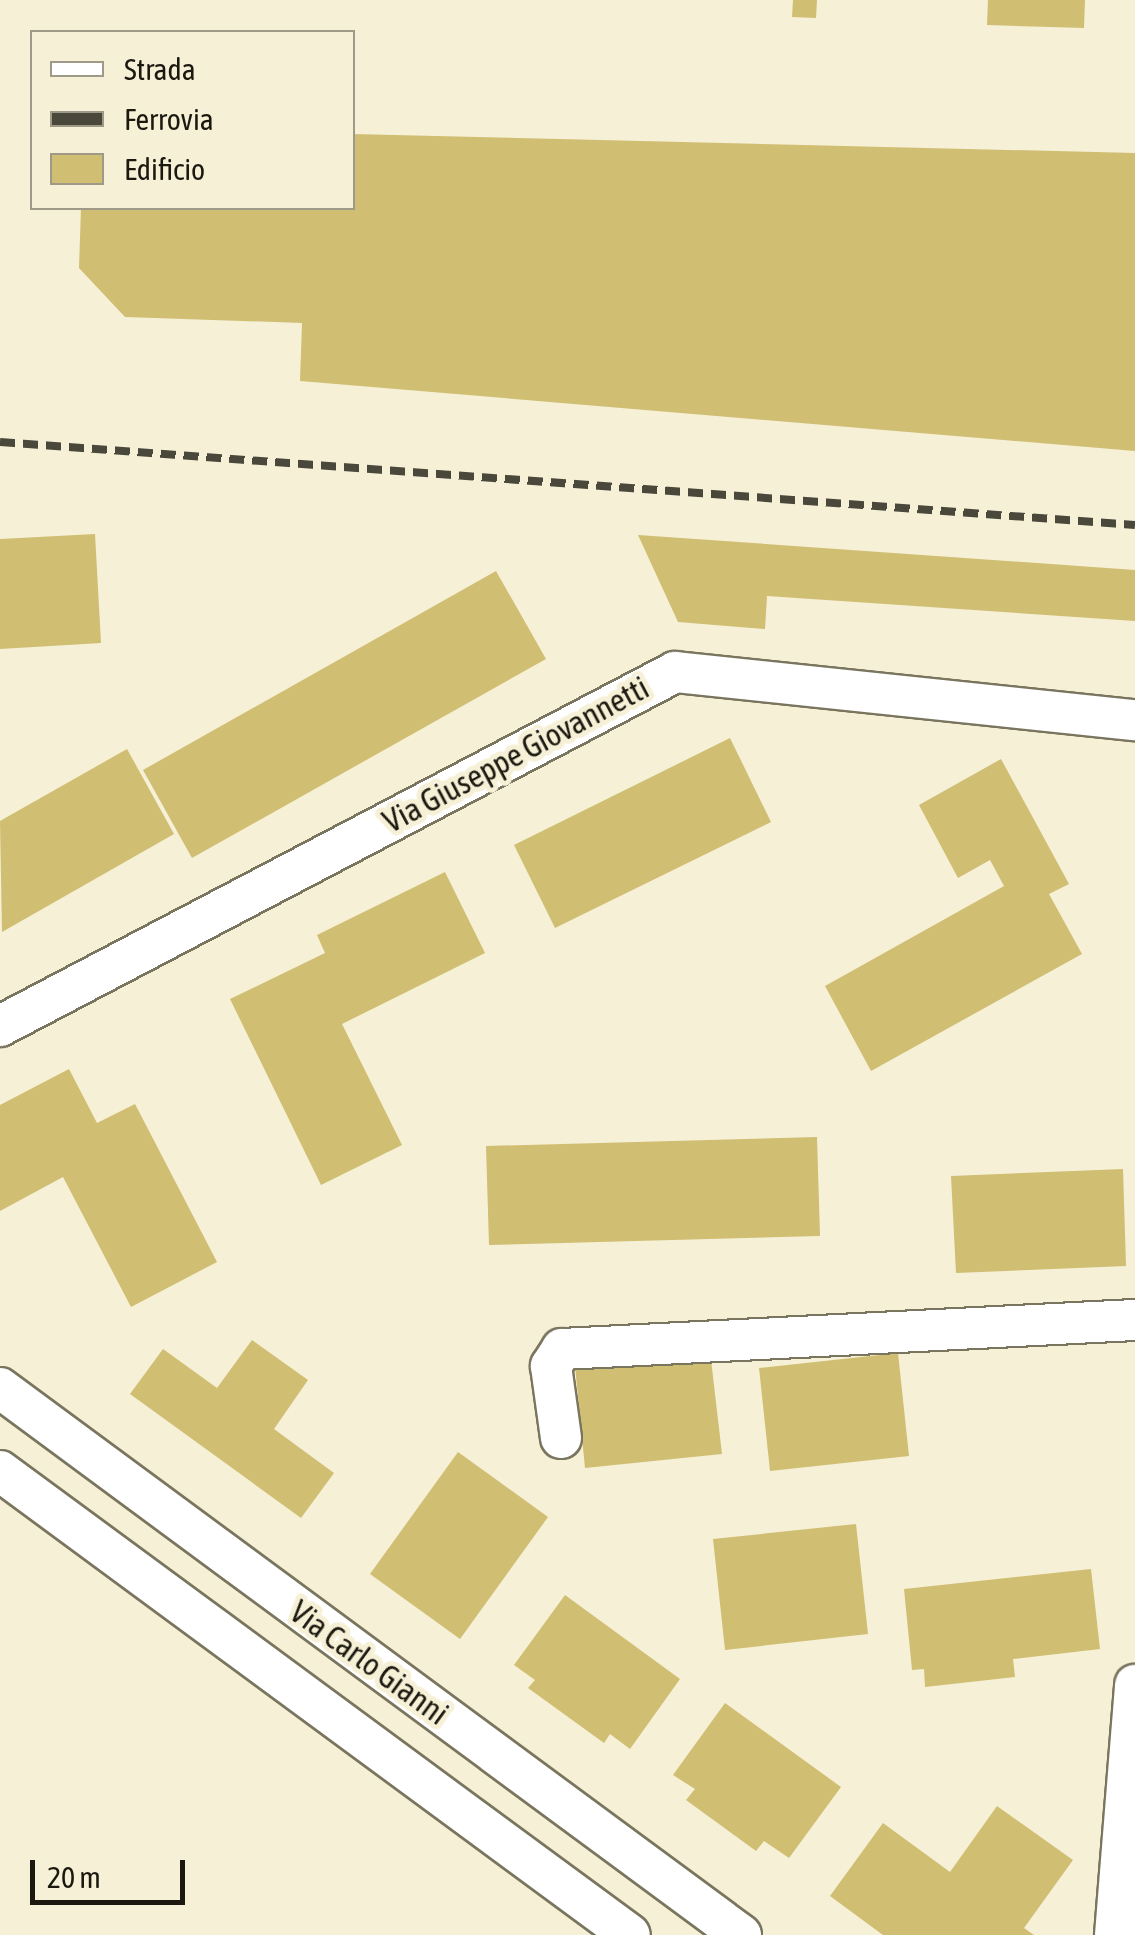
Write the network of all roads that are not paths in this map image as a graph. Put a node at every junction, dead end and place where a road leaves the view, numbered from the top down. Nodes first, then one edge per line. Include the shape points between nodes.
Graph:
1 (1135, 720) edge
2 (0, 1026) edge
3 (1135, 1320) edge
4 (0, 1388) edge
5 (561, 1438) dead end
6 (0, 1471) edge
7 (0, 1498) edge
8 (79, 1536) junction
9 (1135, 1685) edge
10 (630, 1935) edge
11 (741, 1935) edge
12 (1115, 1935) edge

1 - 2 street, Via Giuseppe Giovannetti via 675,672
3 - 5 street via 562,1349 550,1366
4 - 11 street, Via Carlo Gianni
6 - 8 street, Via Carlo Gianni
7 - 8 street
8 - 10 street, Via Carlo Gianni
9 - 12 street

